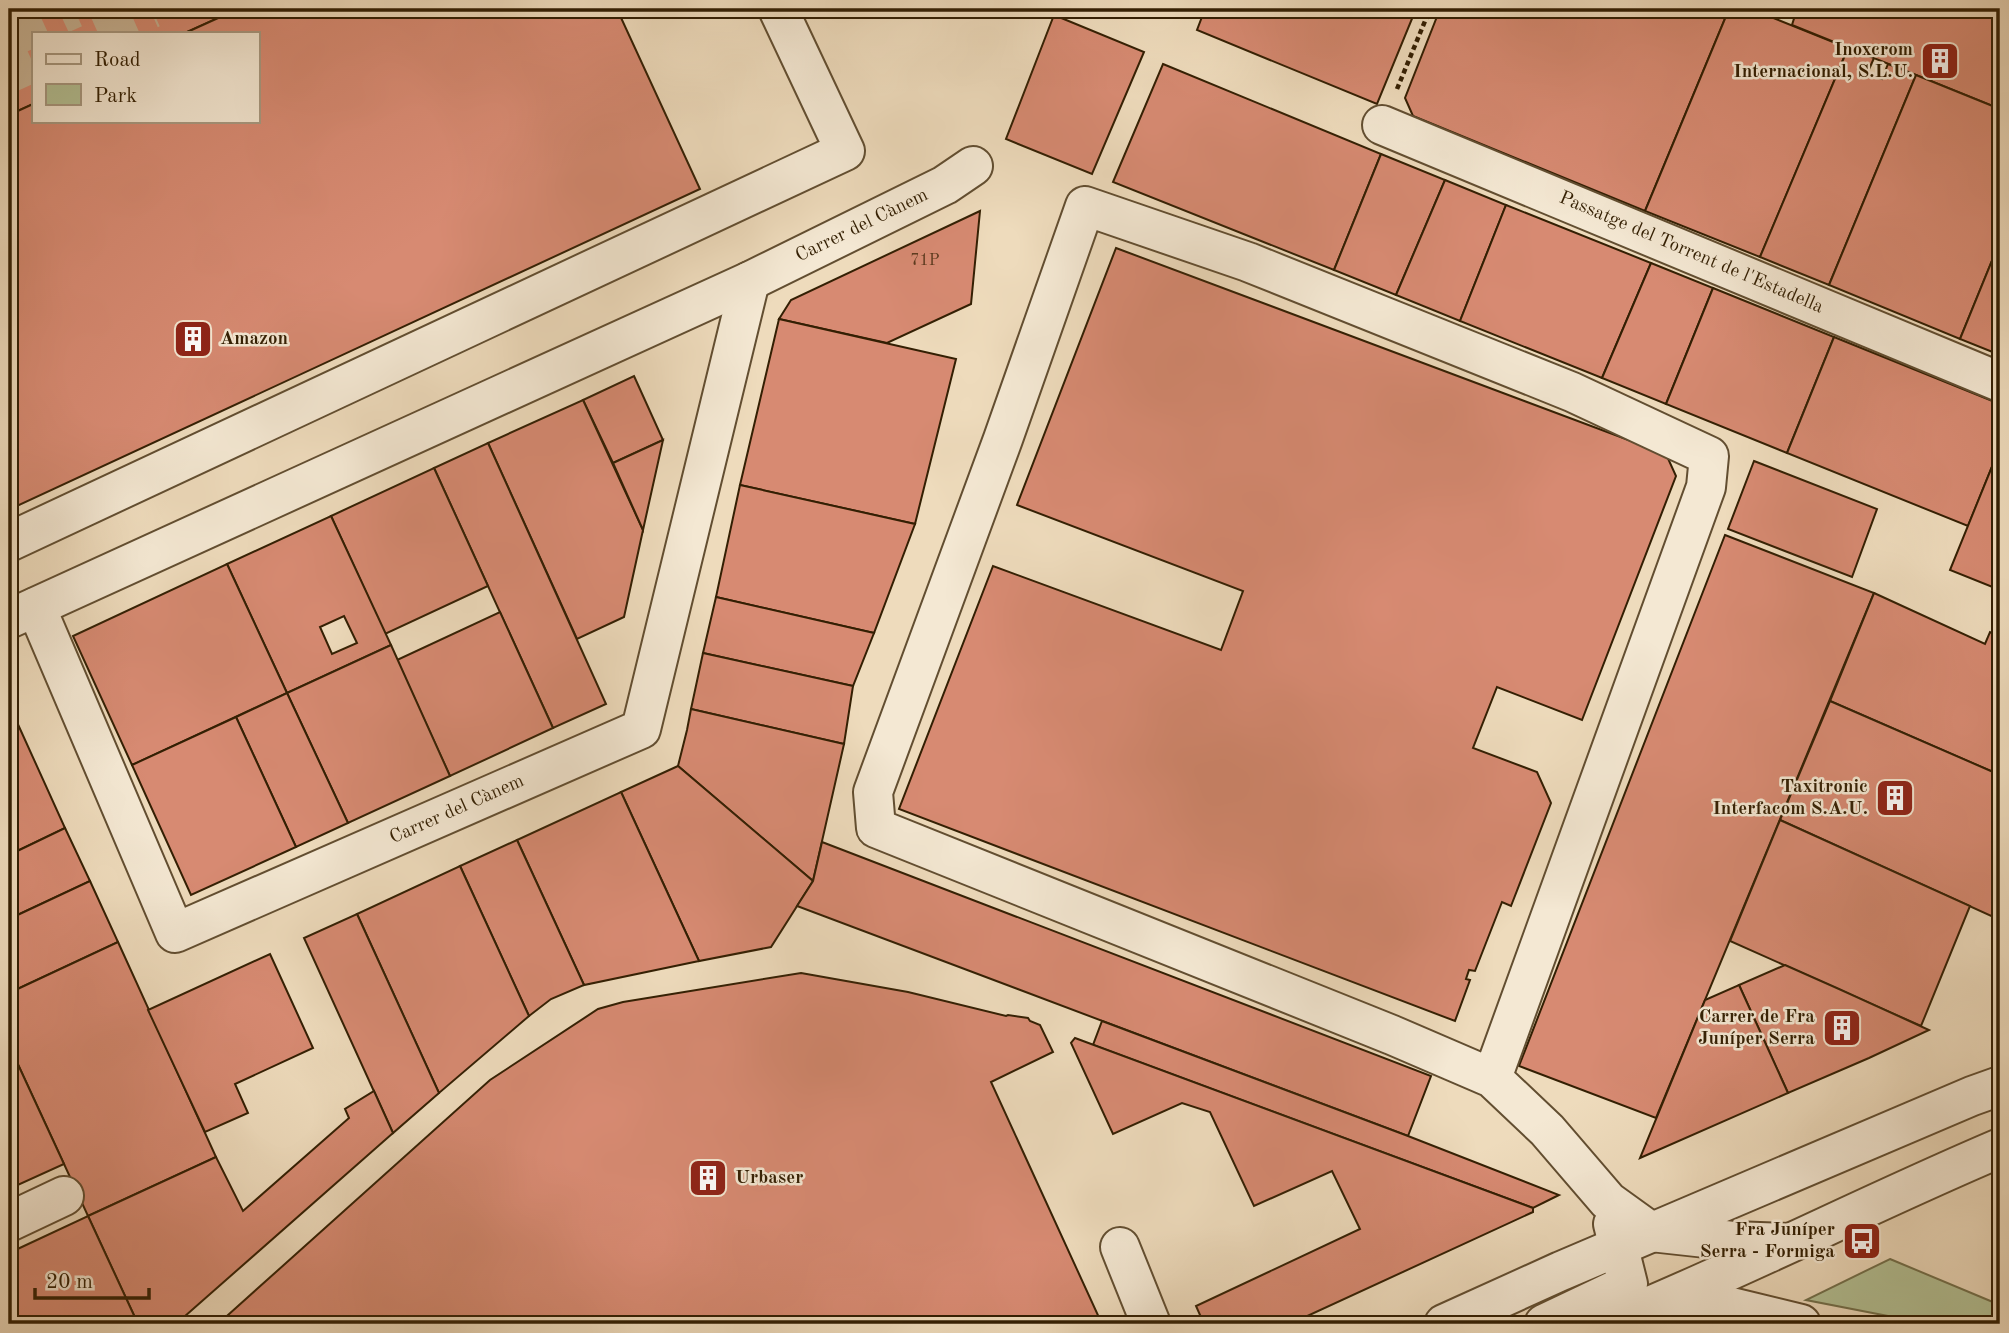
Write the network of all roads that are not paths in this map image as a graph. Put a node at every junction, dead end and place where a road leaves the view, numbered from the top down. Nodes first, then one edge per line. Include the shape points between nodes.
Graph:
1 (778, 9) edge
2 (1382, 125) road end
3 (973, 166) dead end
4 (750, 281) junction
5 (2000, 382) edge
6 (9, 541) edge
7 (22, 613) edge
8 (1492, 1078) junction
9 (2000, 1086) edge
10 (2000, 1148) edge
11 (64, 1196) dead end
12 (9, 1222) edge
13 (1635, 1240) junction
14 (1788, 1243) junction
15 (1119, 1247) dead end
16 (1670, 1298) junction
17 (1151, 1324) edge
18 (1444, 1324) edge
19 (1544, 1324) edge
20 (1607, 1324) edge
21 (1801, 1324) edge

1 - 6 street via 845,151
2 - 5 street, Passatge del Torrent de l'Estadella
3 - 4 street, Carrer del Cànem via 945,185
4 - 7 street, Carrer del Cànem
4 - 7 street, Carrer del Cànem via 641,729 175,933
8 - 8 street via 1706,487 1709,456 1572,392 1248,262 1085,206 873,792 876,828
8 - 13 street via 1547,1130
9 - 13 street
10 - 14 street
11 - 12 street
13 - 14 street
13 - 18 street
13 - 19 street via 1628,1284
14 - 16 street
15 - 17 street
16 - 20 street
16 - 21 street

